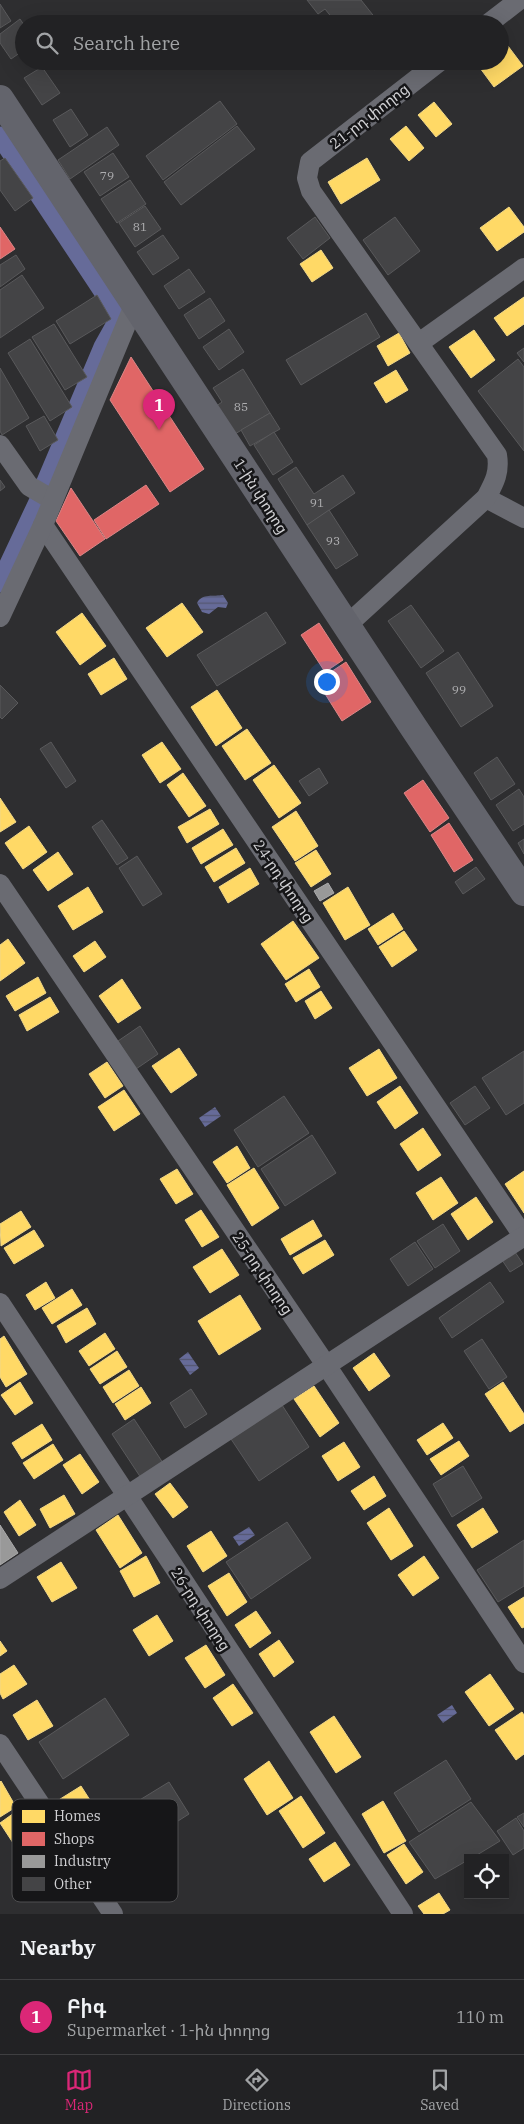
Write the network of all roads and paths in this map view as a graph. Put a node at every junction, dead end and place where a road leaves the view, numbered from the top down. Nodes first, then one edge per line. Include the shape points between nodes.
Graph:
1 (519, 0) edge
2 (500, 15) edge
3 (428, 70) edge
4 (0, 99) edge
5 (524, 268) edge
6 (135, 303) junction
7 (419, 343) junction
8 (0, 444) edge
9 (486, 498) junction
10 (53, 500) junction
11 (524, 518) edge
12 (43, 525) junction
13 (0, 617) edge
14 (346, 626) junction
15 (0, 884) edge
16 (524, 892) edge
17 (524, 1237) edge
18 (0, 1303) edge
19 (326, 1365) junction
20 (127, 1496) junction
21 (0, 1579) edge
22 (524, 1663) edge
23 (0, 1744) edge
24 (37, 1799) edge
25 (105, 1902) edge
26 (113, 1914) edge
27 (403, 1914) edge

1 - 2 street
3 - 7 street, 21-րդ փողոց via 310,162 307,178 311,191
4 - 6 main road, 1-ին փողոց
5 - 7 street
6 - 10 street
6 - 14 main road, 1-ին փողոց
7 - 9 street via 497,455 496,479
8 - 10 street via 29,486
9 - 11 street
9 - 14 street
10 - 12 street
12 - 13 street
12 - 17 street, 24-րդ փողոց
14 - 16 main road, 1-ին փողոց
15 - 19 street, 25-րդ փողոց
17 - 19 street
18 - 20 street, 26-րդ փողոց
19 - 20 street
19 - 22 street, 25-րդ փողոց
20 - 21 street
20 - 27 street, 26-րդ փողոց
23 - 24 street
25 - 26 street

